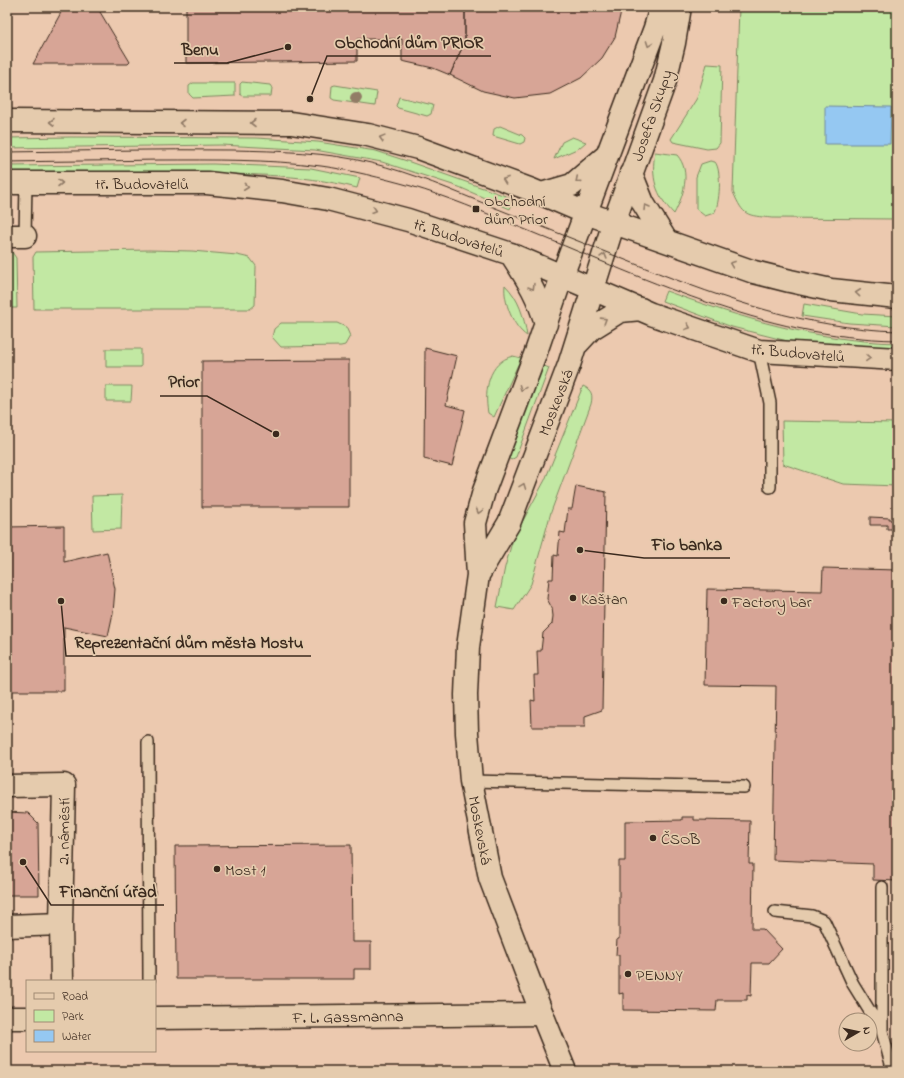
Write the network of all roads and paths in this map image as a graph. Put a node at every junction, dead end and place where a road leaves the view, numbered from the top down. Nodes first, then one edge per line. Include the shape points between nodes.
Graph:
1 (661, 7) edge
2 (680, 7) edge
3 (7, 121) edge
4 (608, 155) junction
5 (631, 173) junction
6 (17, 183) edge
7 (541, 194) junction
8 (586, 213) junction
9 (614, 222) junction
10 (16, 236) edge
11 (666, 240) junction
12 (511, 254) junction
13 (562, 276) junction
14 (594, 290) junction
15 (897, 297) edge
16 (641, 309) junction
17 (546, 324) junction
18 (575, 346) junction
19 (759, 351) junction
20 (897, 359) edge
21 (770, 487) dead end
22 (478, 575) junction
23 (148, 742) dead end
24 (471, 781) junction
25 (7, 786) edge
26 (744, 787) dead end
27 (882, 887) dead end
28 (775, 912) dead end
29 (61, 924) junction
30 (7, 926) edge
31 (62, 980) edge
32 (148, 980) edge
33 (542, 1014) junction
34 (7, 1018) edge
35 (26, 1018) edge
36 (156, 1018) edge
37 (882, 1031) junction
38 (566, 1071) edge
39 (893, 1071) edge

1 -> 4 street, Josefa Skupy
2 - 5 street, Josefa Skupy via 665,81
7 -> 3 street via 418,148 368,135 291,123
4 -> 7 street via 572,185
4 - 8 street, Josefa Skupy
5 - 9 street, Josefa Skupy
11 -> 5 street via 643,203
6 - 10 lane
6 -> 12 street, tř. Budovatelů via 207,183 282,191 364,207
7 - 8 street
8 - 9 street
8 - 13 street, Josefa Skupy
9 - 11 street
14 -> 9 street, Moskevská
15 -> 11 street via 831,290 790,282 754,272
12 - 13 street, tř. Budovatelů
12 -> 17 street via 534,289
13 - 14 street, tř. Budovatelů
13 - 17 street, Moskevská
14 - 16 street, tř. Budovatelů
14 - 18 street, Moskevská
18 -> 16 street via 605,319 620,311
16 -> 19 street, tř. Budovatelů
17 -> 22 street, Moskevská via 475,523
22 -> 18 street, Moskevská via 509,523
19 -> 20 street, tř. Budovatelů
19 - 21 lane via 770,403
22 - 24 street, Moskevská via 468,647 467,732
23 - 32 lane
24 - 26 lane
24 - 33 street, Moskevská via 490,878
25 - 29 street, 2. náměstí via 64,785
27 - 37 lane
28 - 37 lane via 812,916 824,921 853,984
29 - 30 street
29 - 31 street, 2. náměstí
33 - 36 street, F. L. Gassmanna
33 - 38 street, Moskevská
34 - 35 street
37 - 39 lane

